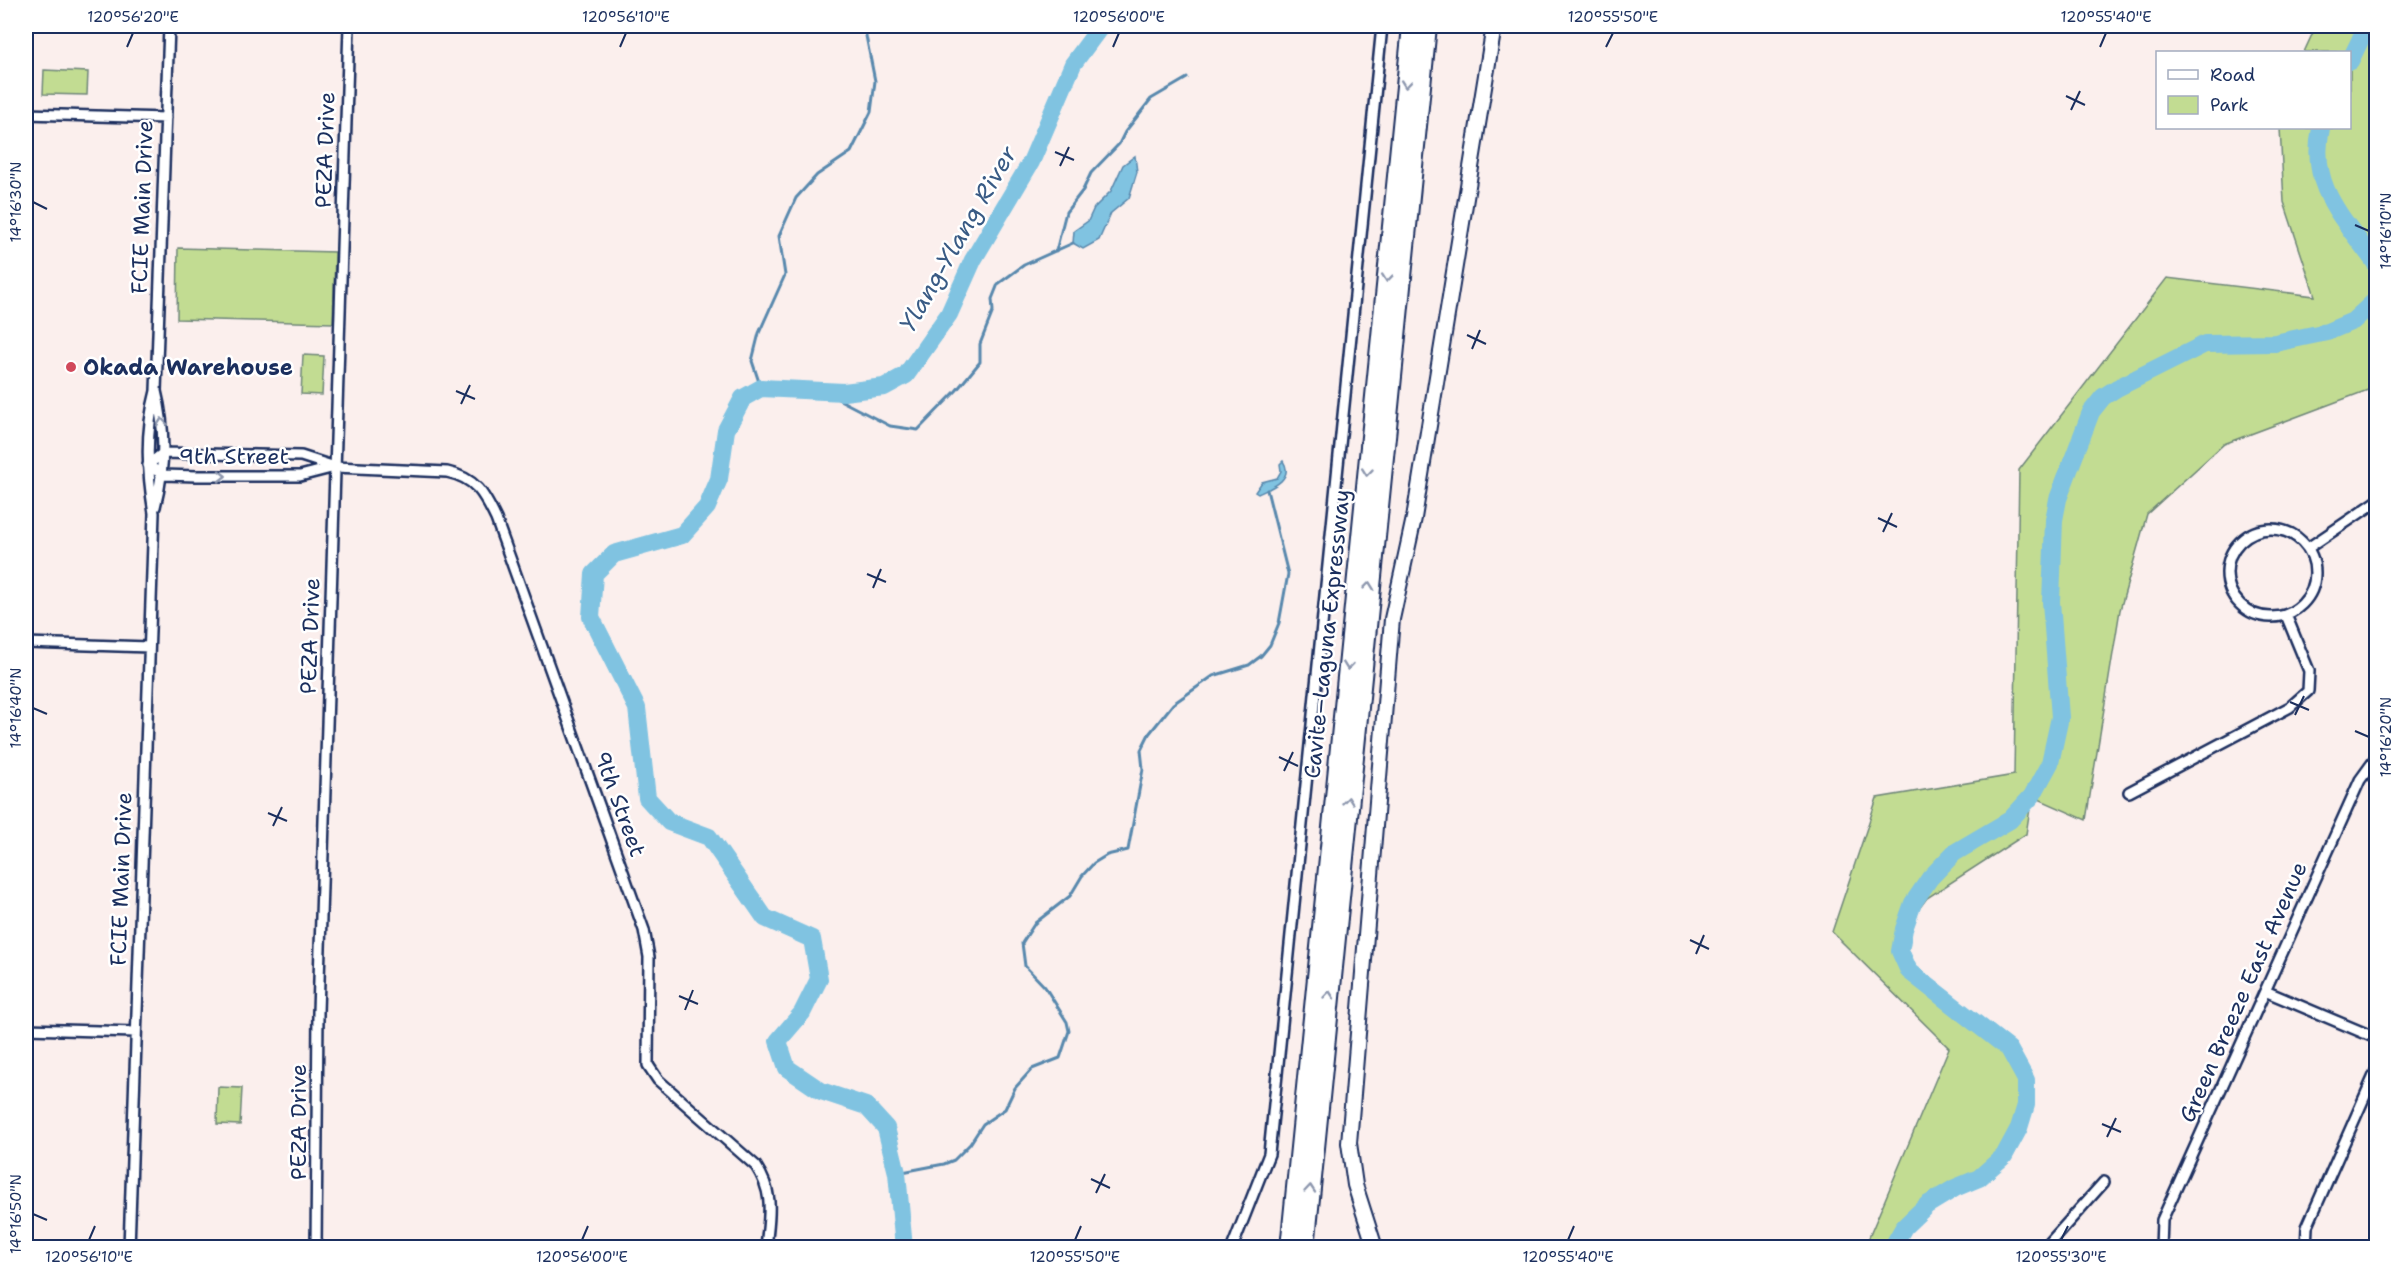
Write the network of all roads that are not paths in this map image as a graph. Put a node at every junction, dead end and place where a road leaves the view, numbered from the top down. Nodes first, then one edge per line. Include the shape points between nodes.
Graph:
1 (169, 26) edge
2 (349, 26) edge
3 (1382, 26) edge
4 (1412, 26) edge
5 (1427, 26) edge
6 (1494, 26) edge
7 (26, 114) edge
8 (166, 118) junction
9 (156, 391) junction
10 (163, 453) junction
11 (148, 465) junction
12 (335, 467) junction
13 (163, 475) junction
14 (2376, 502) edge
15 (154, 513) junction
16 (2308, 548) junction
17 (2286, 615) junction
18 (26, 643) edge
19 (149, 647) junction
20 (2376, 758) edge
21 (2129, 792) dead end
22 (2265, 991) junction
23 (26, 1029) edge
24 (136, 1032) junction
25 (2376, 1038) edge
26 (2376, 1071) edge
27 (2104, 1182) dead end
28 (129, 1248) edge
29 (316, 1248) edge
30 (766, 1248) edge
31 (1232, 1248) edge
32 (1290, 1248) edge
33 (1305, 1248) edge
34 (1375, 1248) edge
35 (2046, 1248) edge
36 (2161, 1248) edge
37 (2306, 1248) edge

1 - 8 street, FCIE Main Drive
2 - 12 street, PEZA Drive
3 - 31 street via 1269,1154
4 -> 32 highway, Cavite–Laguna Expressway
33 -> 5 highway, Cavite–Laguna Expressway
6 - 34 street via 1416,506 1391,631 1348,1143 1355,1185
7 - 8 street
8 - 9 street, FCIE Main Drive
10 -> 9 street, FCIE Main Drive via 163,418
9 - 11 street, FCIE Main Drive via 148,419
10 - 11 street, 9th Street
10 - 12 street, 9th Street via 301,456
10 - 13 street, FCIE Main Drive
11 - 13 street, 9th Street
11 - 15 street, FCIE Main Drive
13 -> 12 street, 9th Street via 300,476
12 - 29 street, PEZA Drive via 318,1012
12 - 30 street, 9th Street via 461,474 482,491 496,519 644,930 649,957 648,1065 658,1080 756,1167 766,1181 770,1195
13 - 15 street, FCIE Main Drive
14 - 16 street
15 - 19 street, FCIE Main Drive
16 - 17 street via 2314,560 2313,587 2307,599
16 - 17 street via 2284,530 2269,528 2241,540 2229,559 2227,581 2243,607 2264,616
17 - 21 street via 2309,671 2308,691 2290,707
18 - 19 street
19 - 24 street, FCIE Main Drive
20 - 22 street, Green Breeze East Avenue via 2360,780
22 - 25 street
22 - 36 street, Green Breeze East Avenue via 2162,1220
23 - 24 street
24 - 28 street, FCIE Main Drive
26 - 37 street via 2307,1227
27 - 35 street

